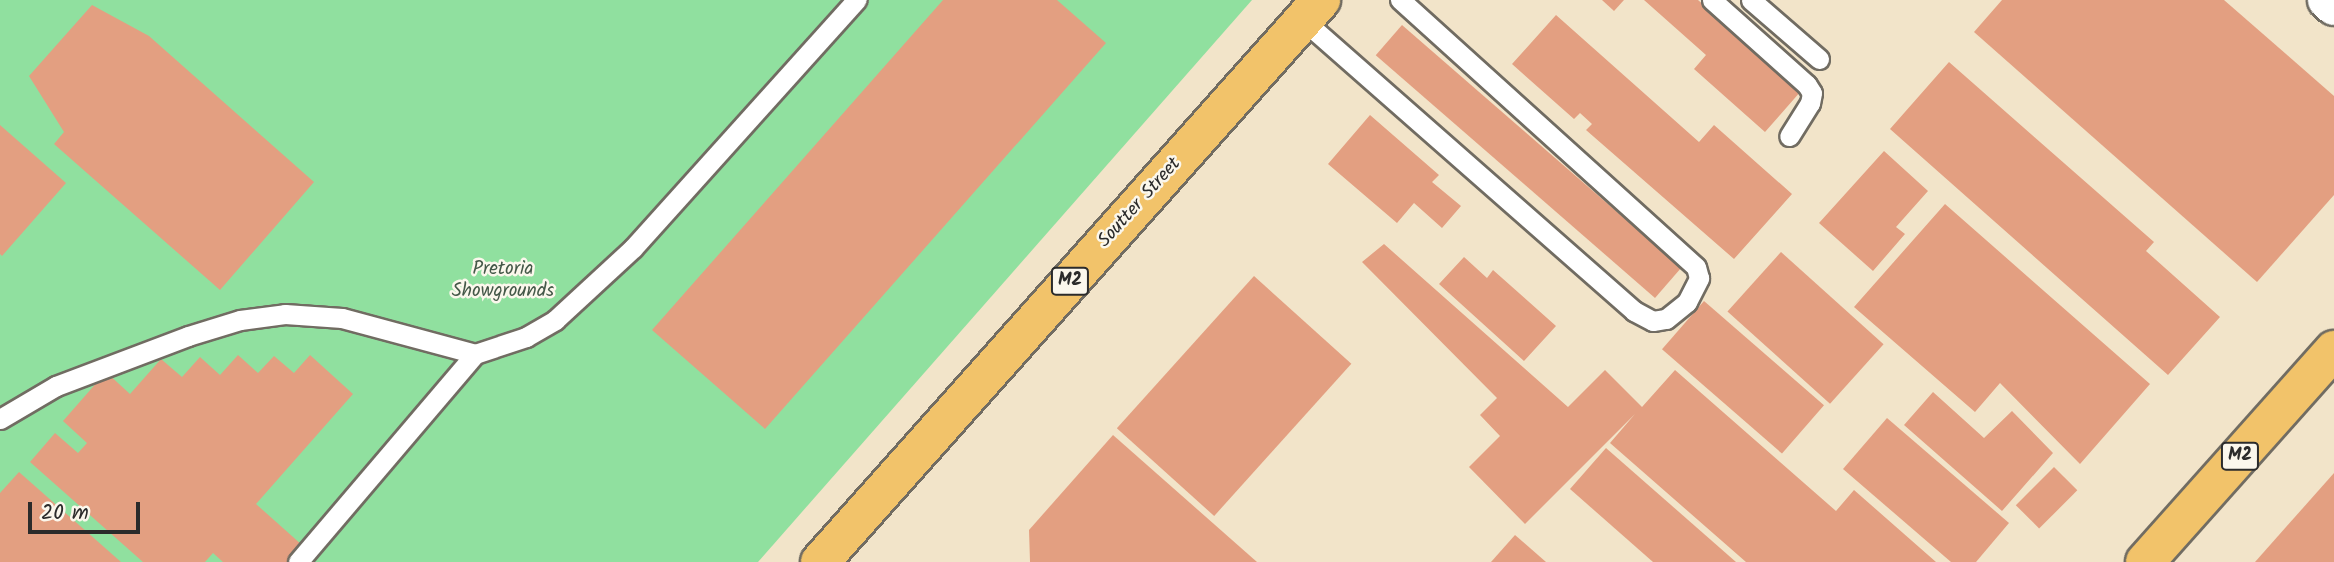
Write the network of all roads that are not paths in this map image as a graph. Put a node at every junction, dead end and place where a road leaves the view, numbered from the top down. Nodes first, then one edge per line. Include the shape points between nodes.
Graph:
1 (856, 0) edge
2 (1400, 0) edge
3 (1713, 0) edge
4 (1751, 0) edge
5 (2327, 0) edge
6 (2334, 6) edge
7 (1312, 10) edge
8 (1819, 59) dead end
9 (1789, 136) dead end
10 (2334, 350) edge
11 (475, 354) junction
12 (0, 419) edge
13 (830, 559) edge
14 (298, 562) edge
15 (2145, 562) edge

1 - 11 lane via 709,167 594,285 555,320 526,337
2 - 7 lane via 1696,267 1699,278 1687,302 1666,319 1653,321 1634,311
3 - 9 lane via 1812,93
4 - 8 lane
5 - 6 street
7 - 13 main road, Soutter Street / M2
10 - 15 main road, M2
11 - 12 lane via 342,318 285,314 240,320 56,386
11 - 14 lane

